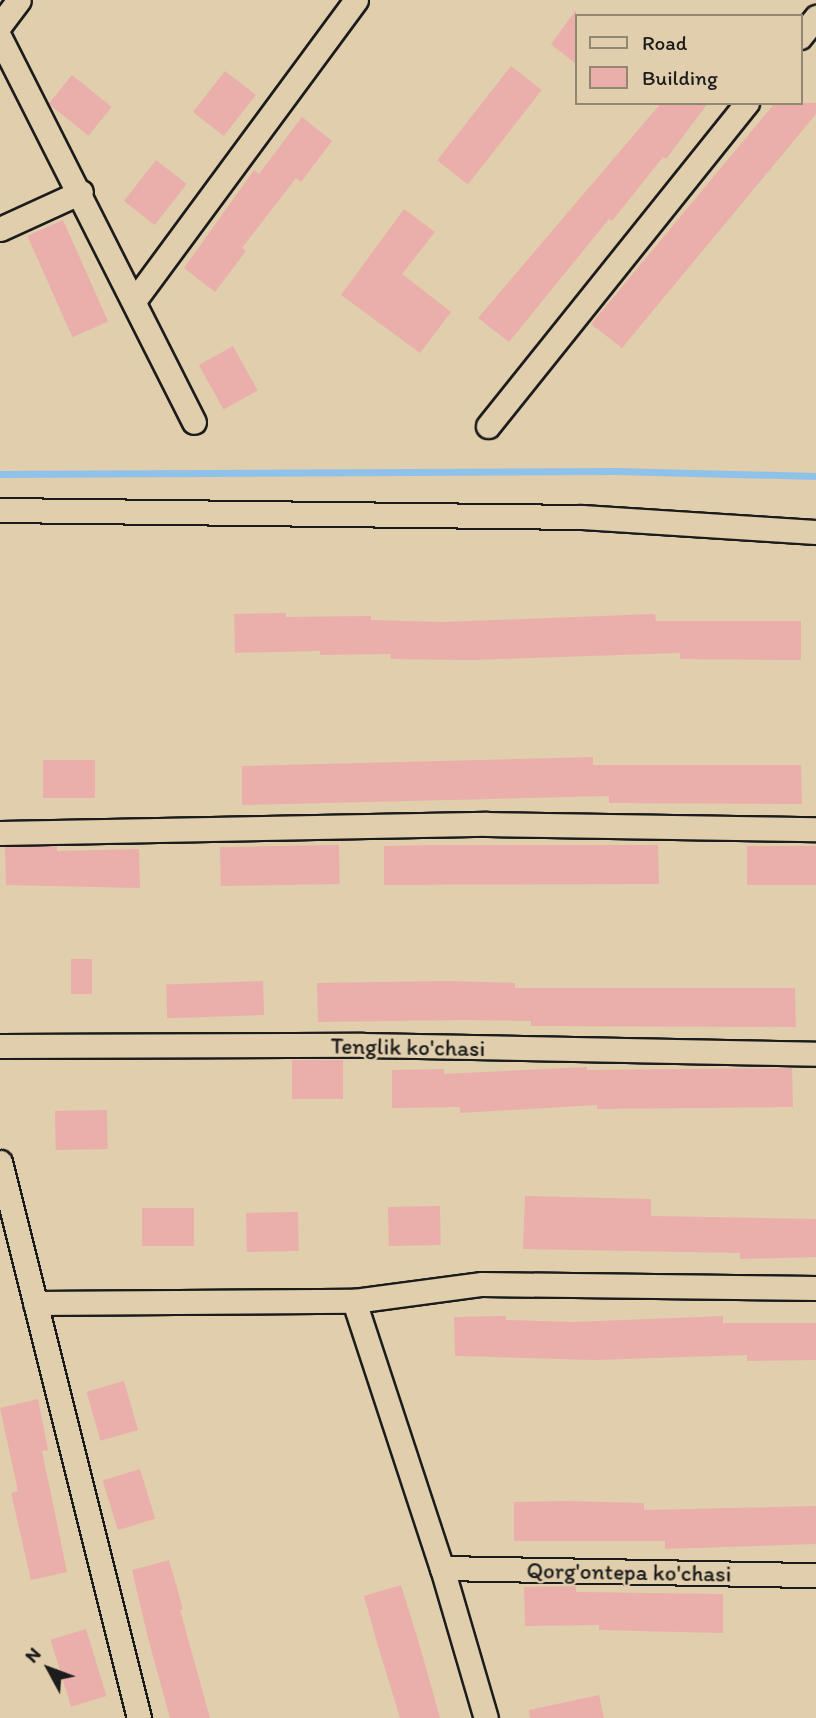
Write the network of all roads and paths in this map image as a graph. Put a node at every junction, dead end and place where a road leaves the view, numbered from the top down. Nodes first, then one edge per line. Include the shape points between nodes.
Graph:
1 (19, 0) edge
2 (356, 0) edge
3 (816, 17) edge
4 (0, 25) edge
5 (802, 34) edge
6 (0, 38) edge
7 (745, 105) edge
8 (81, 192) junction
9 (0, 229) edge
10 (134, 301) junction
11 (194, 422) dead end
12 (488, 426) dead end
13 (0, 510) edge
14 (816, 532) edge
15 (816, 829) edge
16 (0, 833) edge
17 (0, 1046) edge
18 (816, 1054) edge
19 (0, 1162) edge
20 (816, 1288) edge
21 (354, 1301) junction
22 (35, 1303) junction
23 (442, 1568) junction
24 (816, 1575) edge
25 (139, 1718) edge
26 (486, 1718) edge

1 - 4 street
2 - 10 street
3 - 5 street
6 - 8 street
7 - 12 street
8 - 9 street
8 - 10 street
10 - 11 street
13 - 14 street via 582,517
15 - 16 street via 487,824
17 - 18 street, Tenglik ko'chasi via 362,1045
19 - 22 street
20 - 21 street via 482,1284
21 - 22 street
21 - 23 street
22 - 25 street
23 - 24 street, Qorg'ontepa ko'chasi
23 - 26 street

